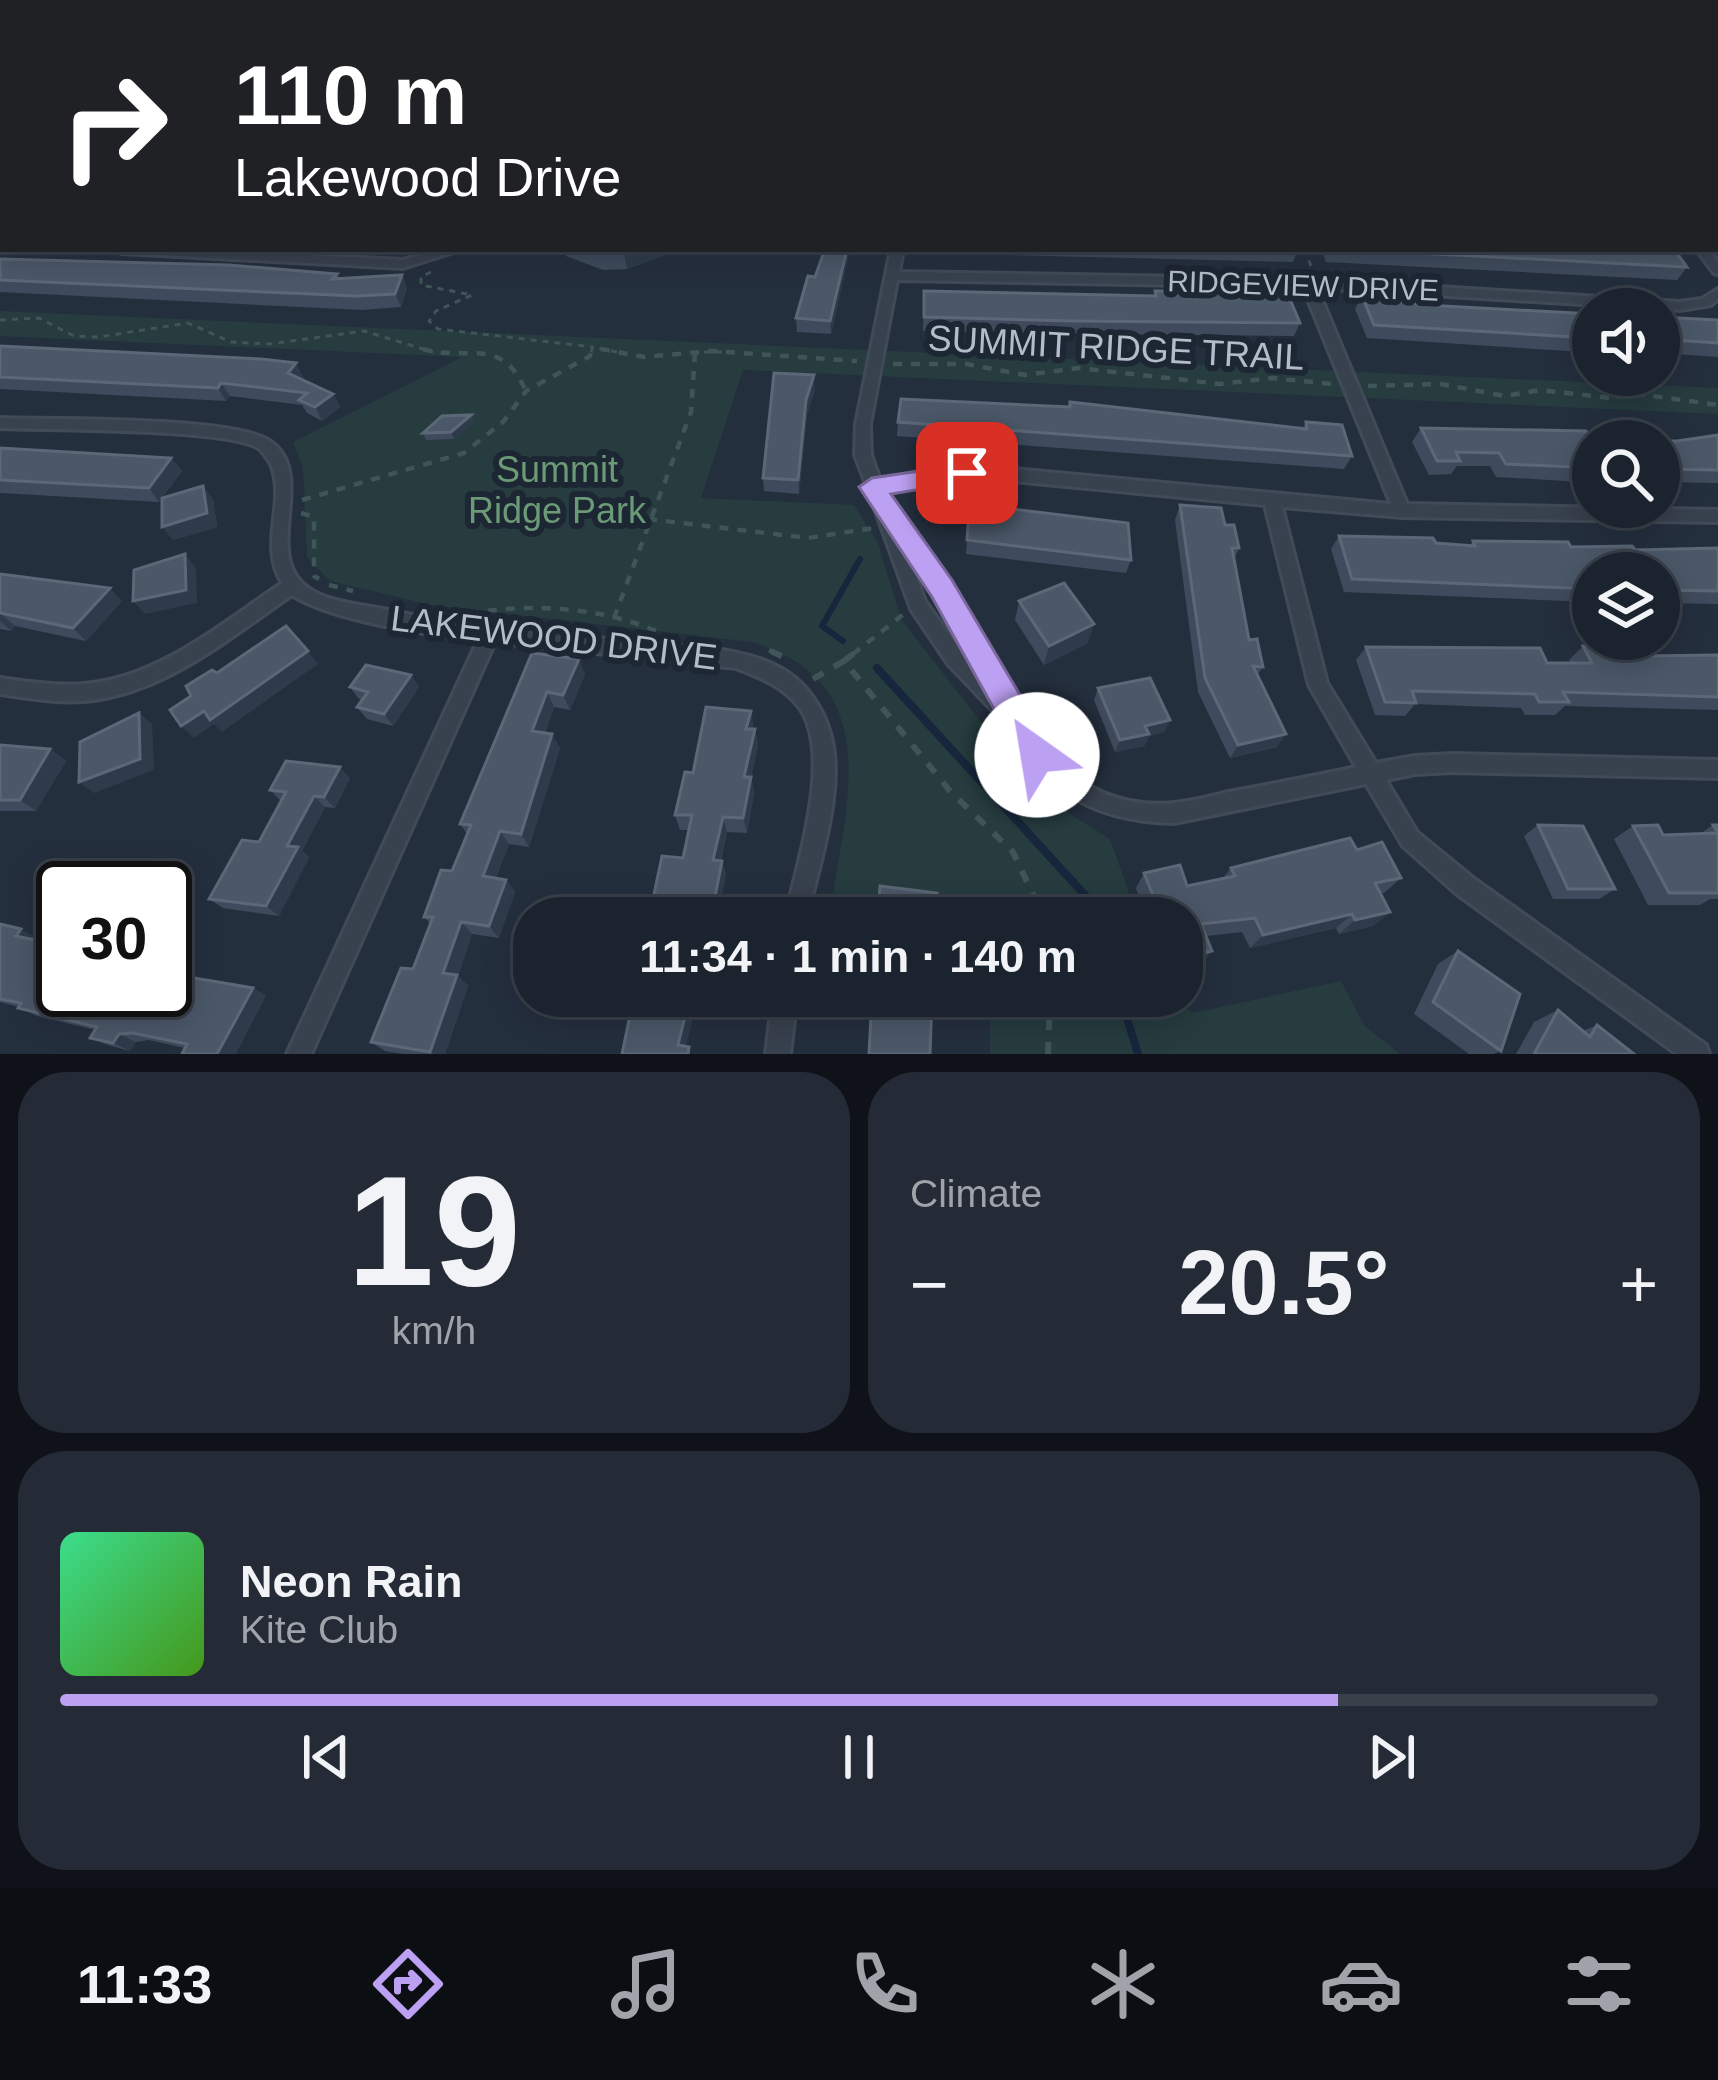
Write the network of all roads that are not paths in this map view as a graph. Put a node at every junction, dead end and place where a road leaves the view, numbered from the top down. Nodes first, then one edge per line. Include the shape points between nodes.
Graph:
1 (212, 252) edge
2 (452, 252) edge
3 (896, 252) edge
4 (892, 276) junction
5 (1313, 284) junction
6 (1715, 296) edge
7 (0, 424) edge
8 (872, 487) junction
9 (1273, 501) junction
10 (1402, 511) junction
11 (1718, 516) edge
12 (291, 586) junction
13 (490, 634) junction
14 (0, 686) edge
15 (1010, 714) junction
16 (1718, 769) edge
17 (1369, 774) junction
18 (799, 897) edge
19 (782, 1017) edge
20 (298, 1054) edge
21 (778, 1054) edge
22 (1697, 1054) edge

1 - 2 street via 388,263 437,262
3 - 4 street
4 - 5 street, RIDGEVIEW DRIVE
4 - 8 street via 862,440
5 - 6 street, RIDGEVIEW DRIVE via 1661,306
5 - 10 street
7 - 12 street via 223,434 263,443 280,475 280,556
8 - 9 street via 993,473
8 - 15 street via 956,612
8 - 15 street via 916,604
9 - 10 street
9 - 17 street via 1318,686
10 - 11 street
12 - 13 street, LAKEWOOD DRIVE via 316,601 410,624
12 - 14 street via 120,689 58,698
13 - 18 street, LAKEWOOD DRIVE via 736,660 800,691 822,724 824,748
13 - 20 street
15 - 17 street via 1071,788 1148,813
16 - 17 street via 1453,763
17 - 22 street via 1433,862
19 - 21 street

